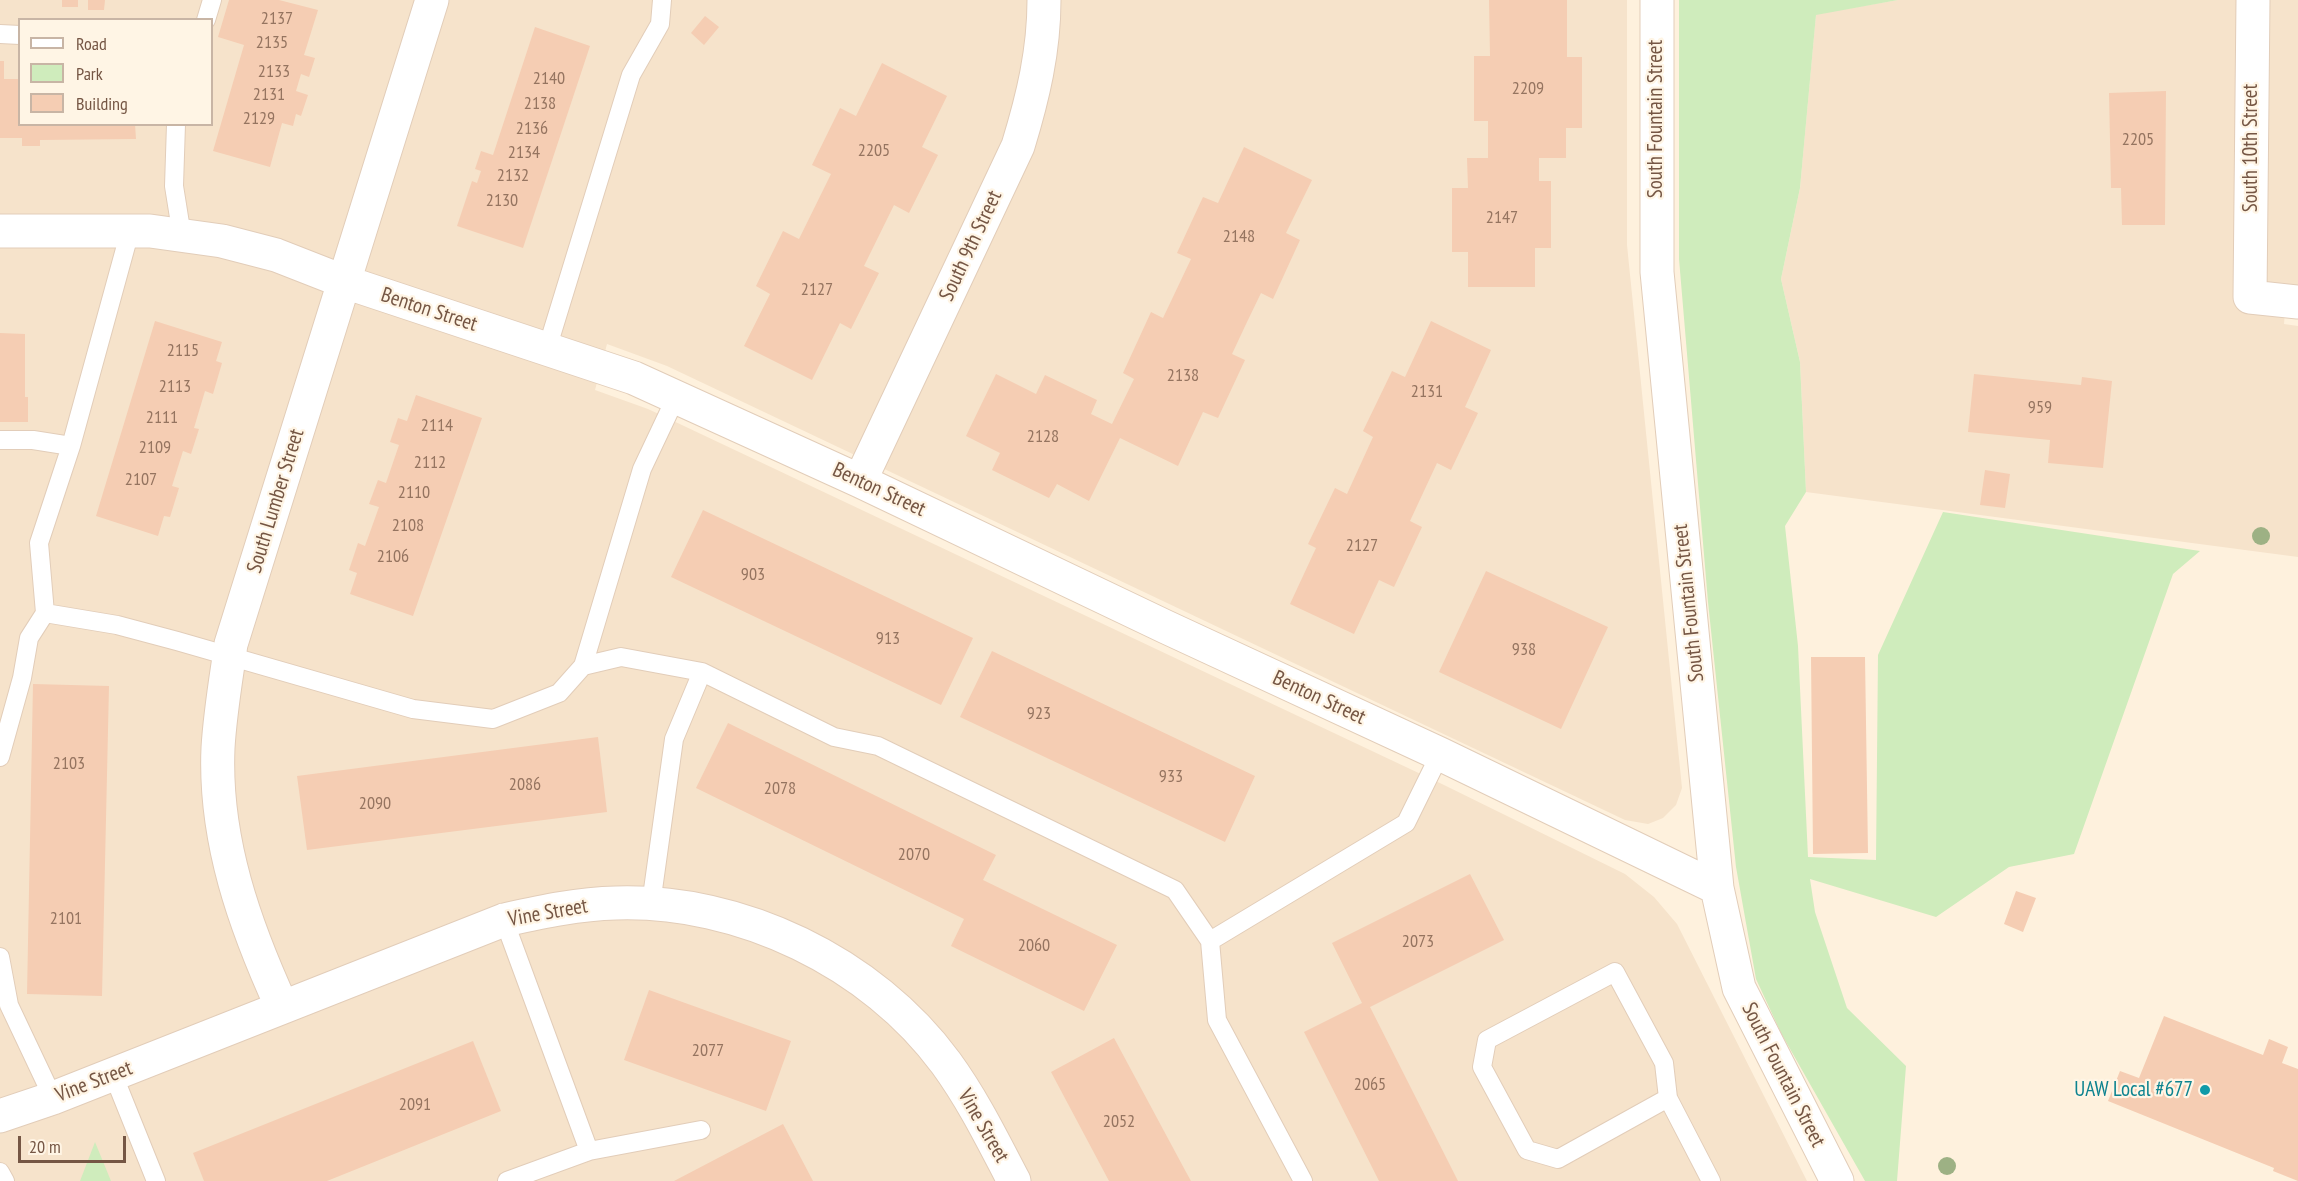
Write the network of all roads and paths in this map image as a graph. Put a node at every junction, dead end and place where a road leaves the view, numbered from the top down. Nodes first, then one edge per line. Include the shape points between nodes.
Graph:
1 (212, 0) edge
2 (432, 0) edge
3 (662, 0) edge
4 (1044, 0) edge
5 (1657, 0) edge
6 (2253, 0) edge
7 (207, 18) edge
8 (0, 34) edge
9 (18, 35) edge
10 (176, 126) edge
11 (0, 231) edge
12 (130, 231) junction
13 (182, 236) junction
14 (345, 282) junction
15 (2298, 302) edge
16 (547, 349) junction
17 (677, 395) junction
18 (0, 440) edge
19 (71, 446) junction
20 (860, 481) junction
21 (45, 613) junction
22 (230, 654) junction
23 (582, 666) junction
24 (702, 672) junction
25 (1440, 753) junction
26 (0, 757) edge
27 (1717, 888) junction
28 (651, 904) junction
29 (504, 920) junction
30 (1210, 941) junction
31 (0, 957) edge
32 (282, 1007) junction
33 (113, 1074) junction
34 (53, 1098) junction
35 (1668, 1098) junction
36 (0, 1116) edge
37 (701, 1130) dead end
38 (589, 1151) junction
39 (0, 1172) edge
40 (5, 1181) edge
41 (156, 1181) edge
42 (507, 1181) edge
43 (1014, 1181) edge
44 (1303, 1181) edge
45 (1711, 1181) edge
46 (1837, 1181) edge

1 - 7 lane
2 - 14 street, South Lumber Street
3 - 16 lane via 660,24 631,75
4 - 20 street, South 9th Street via 1044,34 1033,97 1018,146
5 - 27 street, South Fountain Street via 1657,272
6 - 15 street, South 10th Street via 2250,297
8 - 9 lane
10 - 13 lane via 174,186
11 - 12 street, Benton Street
12 - 13 street, Benton Street
12 - 19 lane
13 - 14 street, Benton Street via 276,255
14 - 16 street, Benton Street
14 - 22 street, South Lumber Street
16 - 17 street, Benton Street
17 - 20 street, Benton Street
17 - 23 lane via 642,469
18 - 19 lane
19 - 21 lane via 39,543
20 - 25 street, Benton Street
21 - 22 lane
21 - 26 lane via 29,638
22 - 23 lane via 413,709 493,719 559,693
22 - 32 street, South Lumber Street via 218,750 222,822 252,943
23 - 24 lane via 621,657
24 - 28 lane via 674,739
24 - 30 lane via 834,737 878,746 1175,890
25 - 27 street, Benton Street
25 - 30 lane via 1406,823
27 - 46 street, South Fountain Street via 1738,988
28 - 29 street, Vine Street via 559,907
28 - 43 street, Vine Street via 728,916 770,931 855,976 898,1011 945,1062 976,1108
29 - 32 street, Vine Street
29 - 38 lane
30 - 44 lane via 1217,1020
31 - 34 lane via 9,1005
32 - 33 street, Vine Street
33 - 34 street, Vine Street
33 - 41 lane
34 - 36 street, Vine Street
35 - 35 lane via 1664,1063 1615,972 1487,1040 1482,1067 1527,1150 1558,1159
35 - 45 lane
37 - 38 lane
38 - 42 lane
39 - 40 lane

